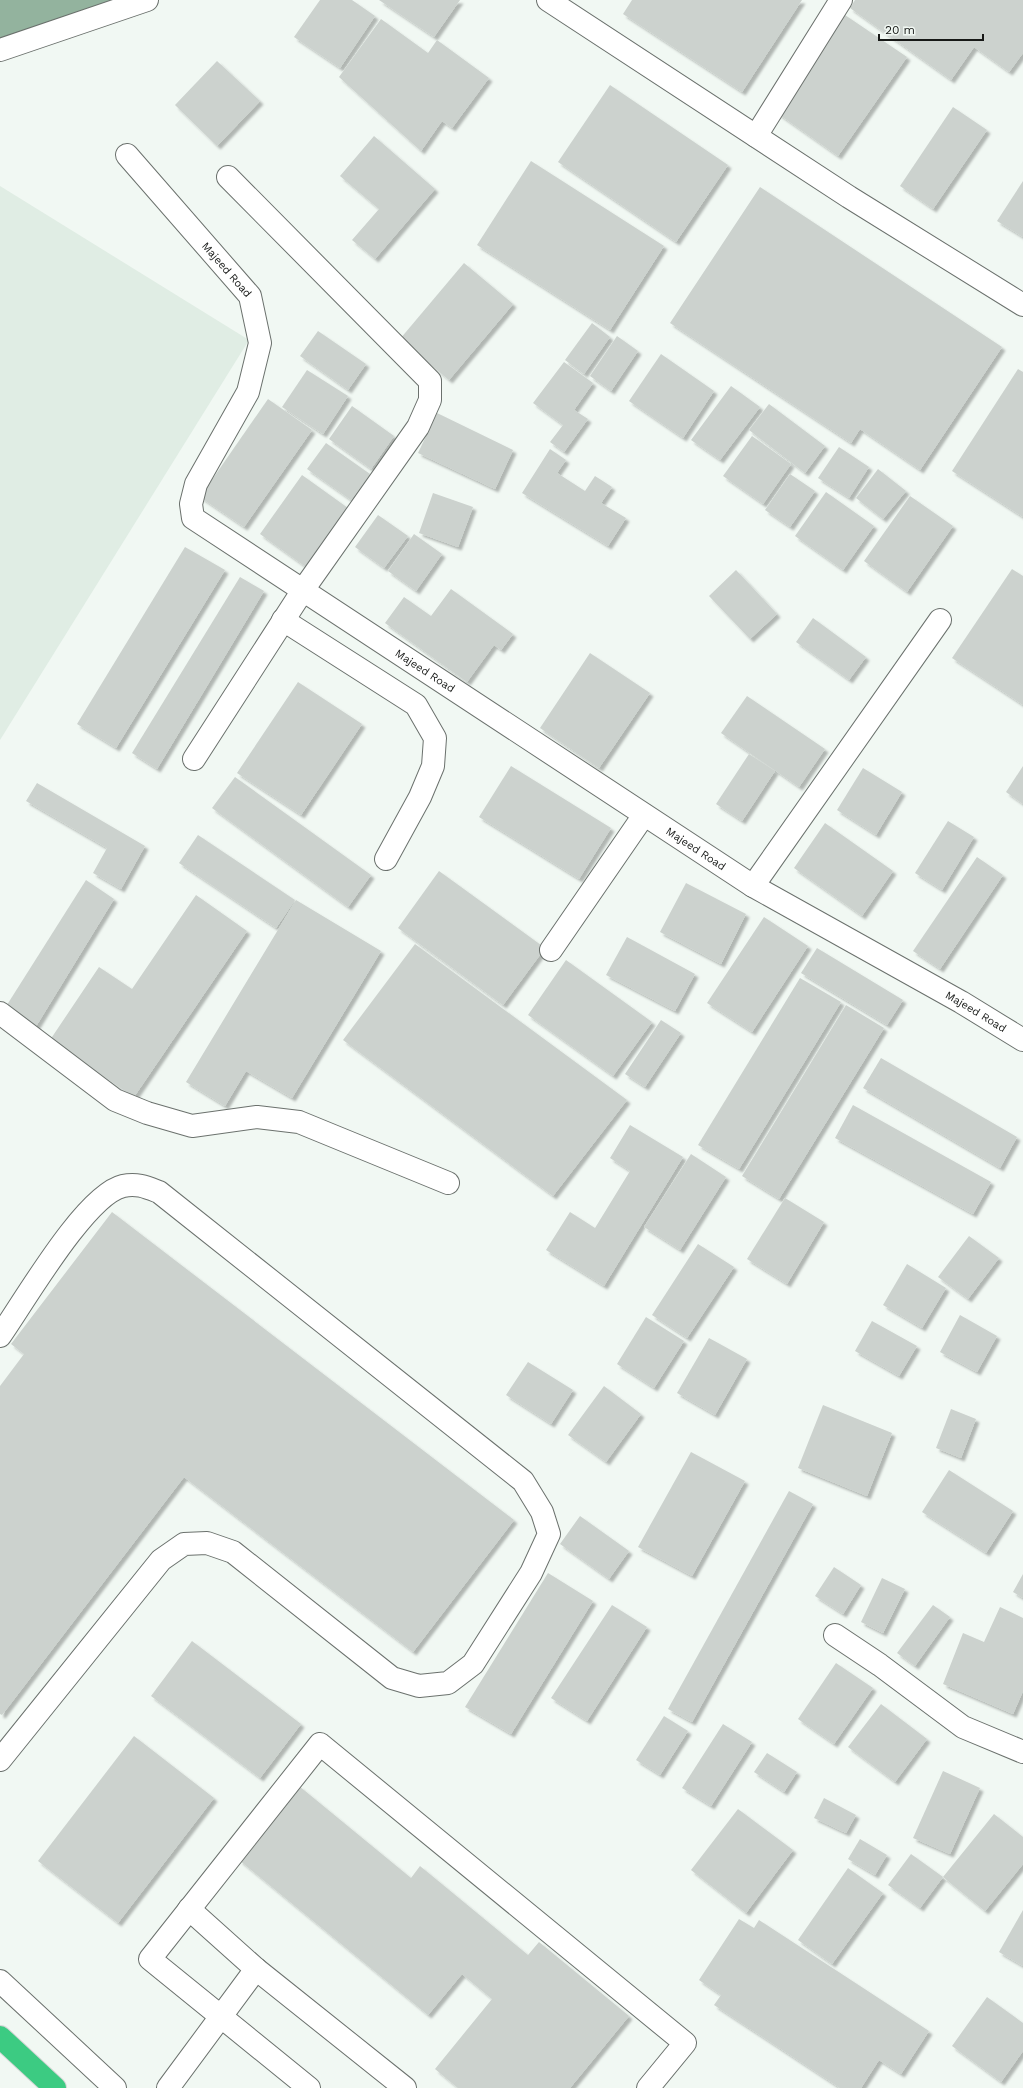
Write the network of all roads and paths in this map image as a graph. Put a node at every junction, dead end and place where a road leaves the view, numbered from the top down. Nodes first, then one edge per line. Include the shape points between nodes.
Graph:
1 (147, 0) edge
2 (548, 0) edge
3 (840, 0) edge
4 (0, 50) edge
5 (756, 136) junction
6 (127, 155) dead end
7 (228, 177) dead end
8 (1023, 305) edge
9 (303, 590) junction
10 (283, 620) junction
11 (940, 620) dead end
12 (194, 759) dead end
13 (644, 815) junction
14 (386, 860) dead end
15 (753, 886) junction
16 (552, 950) dead end
17 (0, 1013) edge
18 (1023, 1040) edge
19 (448, 1183) dead end
20 (0, 1336) edge
21 (835, 1635) dead end
22 (1023, 1752) edge
23 (0, 1760) edge
24 (189, 1909) junction
25 (256, 1969) junction
26 (0, 1981) edge
27 (222, 2017) junction
28 (0, 2037) edge
29 (55, 2088) edge
30 (115, 2088) edge
31 (168, 2088) edge
32 (310, 2088) edge
33 (405, 2088) edge
34 (648, 2088) edge

1 - 4 street
2 - 5 street
3 - 5 street
5 - 8 street
6 - 9 street, Majeed Road via 250,296 260,342 248,392 196,484 191,504 193,518
7 - 9 street via 430,381 430,400 418,427
9 - 10 street
9 - 13 street, Majeed Road
10 - 12 street
10 - 14 street via 416,705 435,738 433,766 420,798
11 - 15 street
13 - 15 street, Majeed Road
13 - 16 street
15 - 18 street, Majeed Road via 961,1002
17 - 19 street via 115,1100 147,1113 192,1126 257,1117 299,1122
20 - 23 street via 77,1222 100,1199 122,1187 138,1184 158,1192 523,1482 542,1512 549,1534 531,1573 473,1664 448,1683 419,1686 392,1678 233,1552 207,1543 184,1544 161,1560
21 - 22 street via 963,1727
24 - 25 street
24 - 27 street via 150,1959
24 - 34 street via 320,1744 685,2043
25 - 27 street
25 - 33 street
26 - 30 street
27 - 31 street
27 - 32 street
28 - 29 highway

